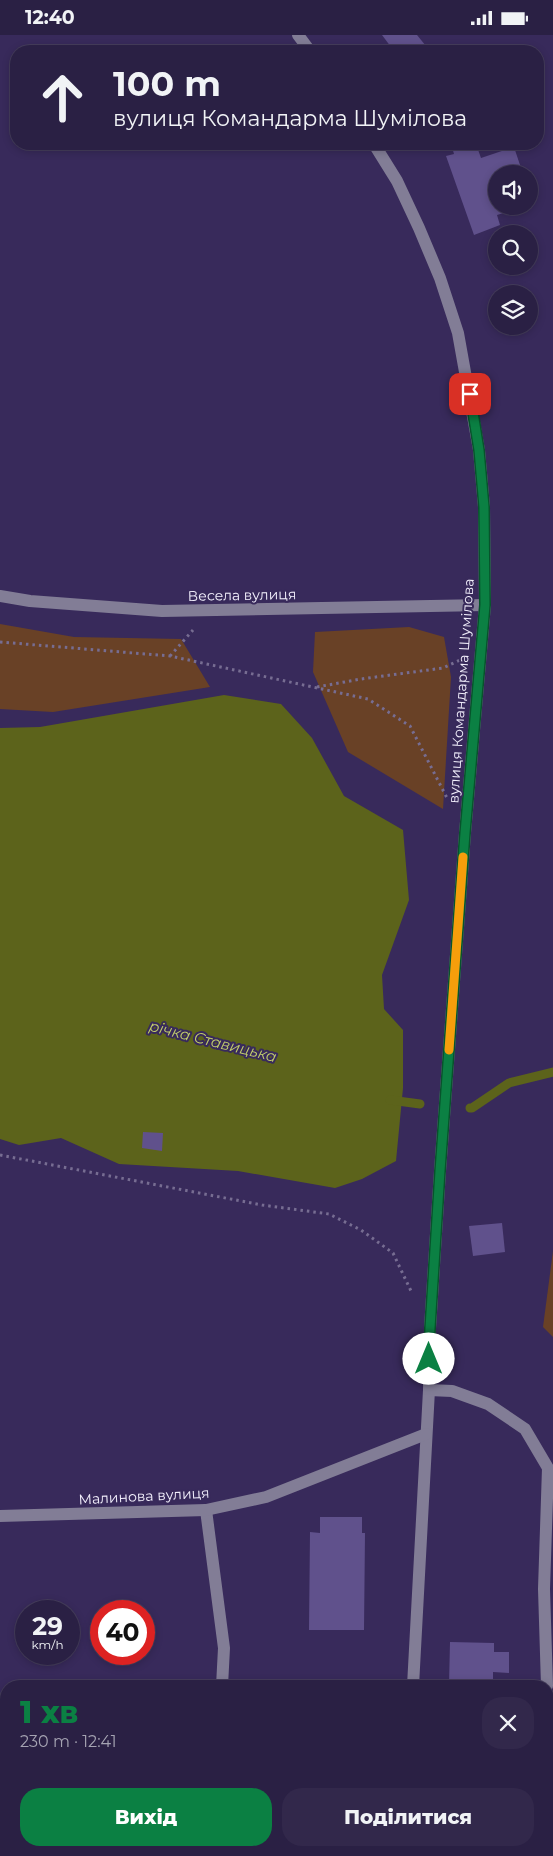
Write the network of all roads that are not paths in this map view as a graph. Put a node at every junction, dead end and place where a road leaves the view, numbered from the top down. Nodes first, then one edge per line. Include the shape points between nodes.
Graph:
1 (378, 150) edge
2 (0, 596) edge
3 (485, 605) junction
4 (429, 1390) junction
5 (426, 1434) junction
6 (206, 1510) junction
7 (0, 1516) edge
8 (222, 1680) edge
9 (413, 1680) edge
10 (547, 1680) edge

1 - 3 street, вулиця Командарма Шумілова via 397,181 419,228 458,333 479,450 484,507
2 - 3 street, Весела вулиця via 162,611
3 - 4 street, вулиця Командарма Шумілова via 458,931 430,1328
4 - 5 street, вулиця Командарма Шумілова
4 - 10 street via 452,1391 488,1404 525,1429 548,1469 544,1589
5 - 6 street, Малинова вулиця via 266,1497
5 - 9 street, вулиця Командарма Шумілова
6 - 7 street, Малинова вулиця
6 - 8 street via 224,1648

